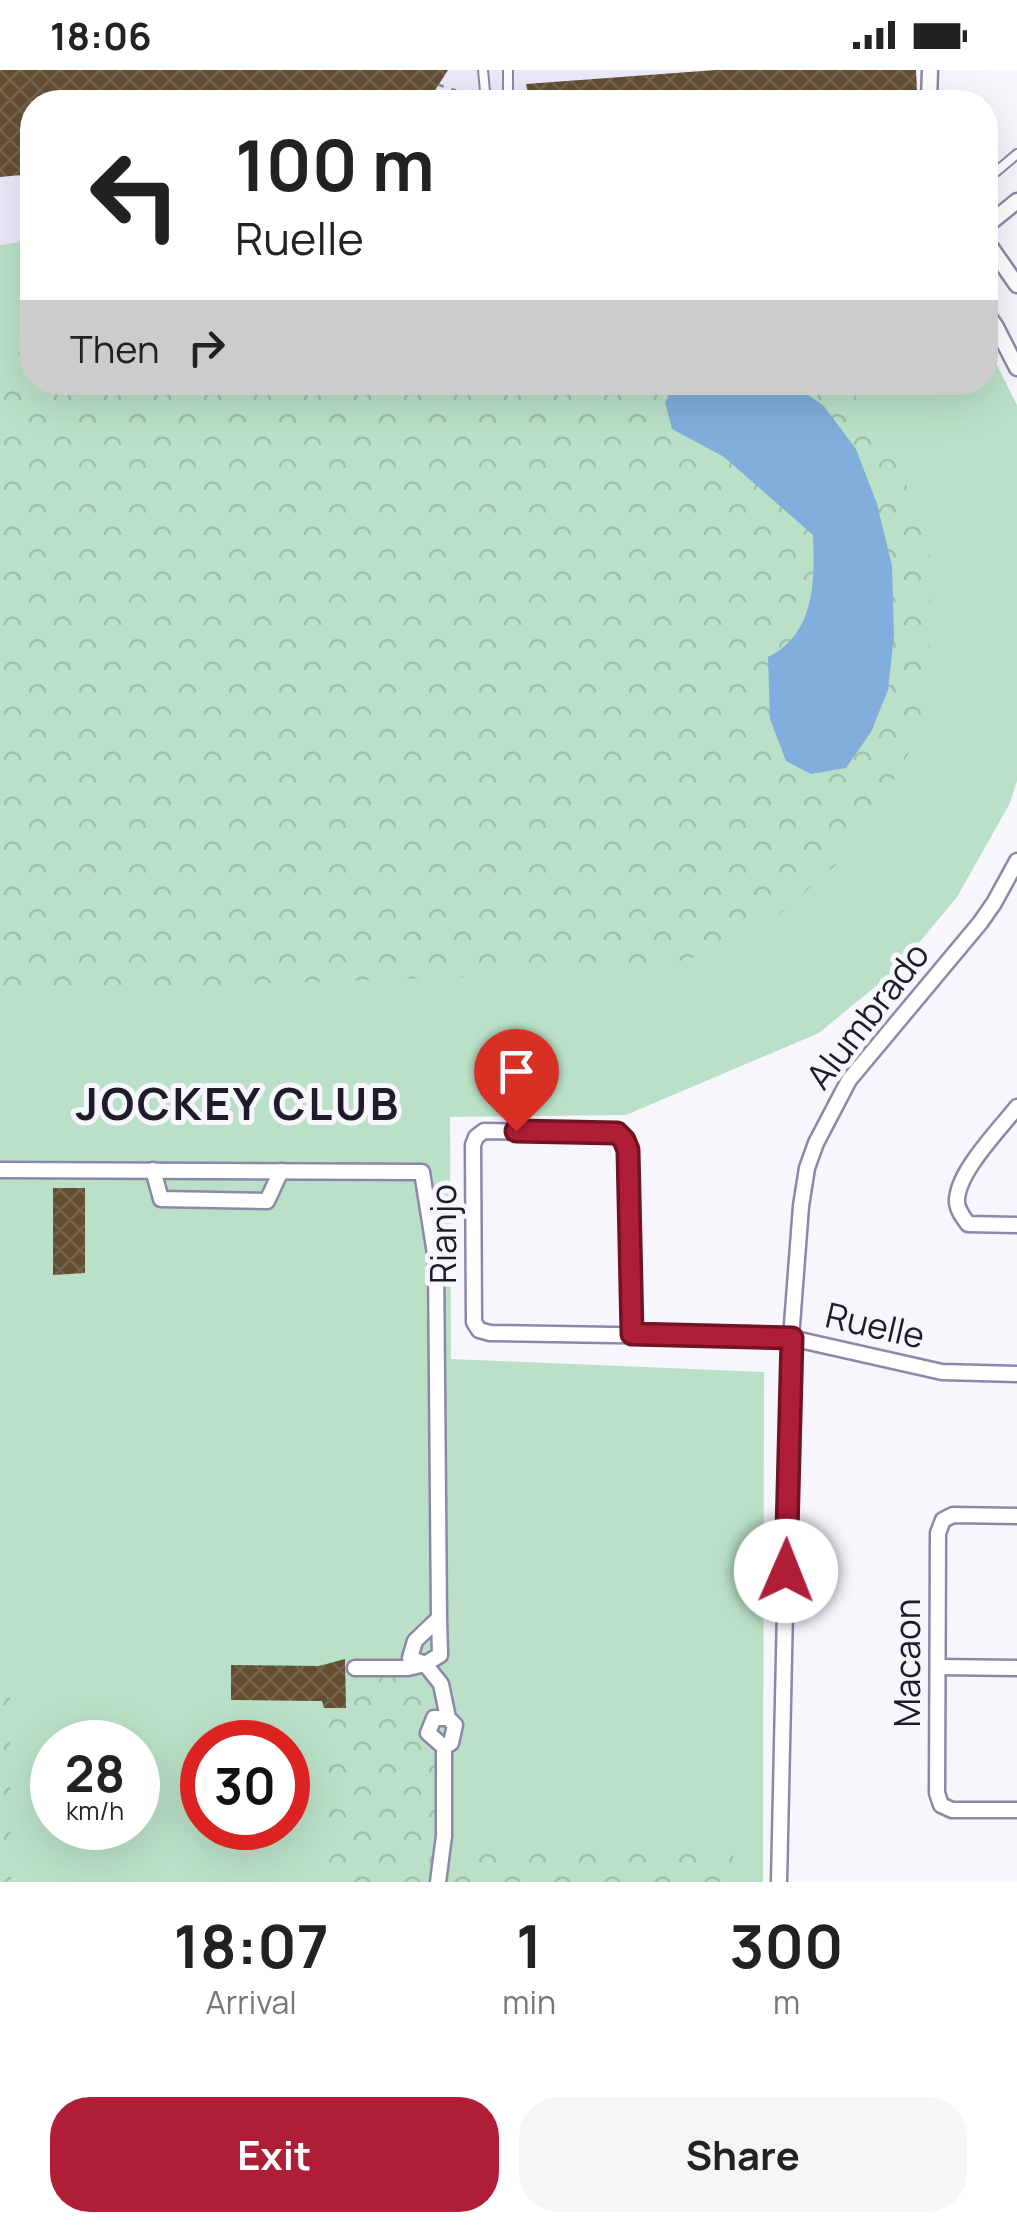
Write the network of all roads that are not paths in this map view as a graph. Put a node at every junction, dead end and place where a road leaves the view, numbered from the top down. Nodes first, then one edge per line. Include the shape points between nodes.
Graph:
1 (998, 257) edge
2 (1017, 284) edge
3 (998, 331) edge
4 (1017, 368) edge
5 (1017, 861) edge
6 (1017, 1107) edge
7 (0, 1170) edge
8 (153, 1170) junction
9 (281, 1171) junction
10 (1017, 1225) edge
11 (479, 1330) joint
12 (632, 1334) junction
13 (792, 1338) junction
14 (1017, 1374) edge
15 (1017, 1516) edge
16 (440, 1618) junction
17 (425, 1664) junction
18 (355, 1668) dead end
19 (938, 1668) junction
20 (1017, 1668) edge
21 (1017, 1810) edge
22 (438, 1882) edge
23 (779, 1882) edge

1 - 2 street
3 - 4 street
5 - 13 street, Alumbrado via 980,923 849,1080 816,1143 801,1206
6 - 10 street via 970,1168 957,1200 968,1224
7 - 8 street
8 - 9 street
8 - 9 street via 161,1199 267,1201
9 - 16 street via 422,1172 436,1260
11 - 12 street, Ruelle
11 - 12 street, Rianjo via 473,1145 484,1132 550,1131 617,1133 624,1140
12 - 13 street, Ruelle
13 - 14 street, Ruelle via 942,1372
13 - 23 street, Alumbrado
15 - 19 street, Macaon via 943,1520
16 - 17 street via 440,1655
16 - 17 street via 415,1641 410,1658
17 - 18 street
17 - 22 street via 455,1726 444,1747
19 - 20 street
19 - 21 street, Macaon via 942,1805

